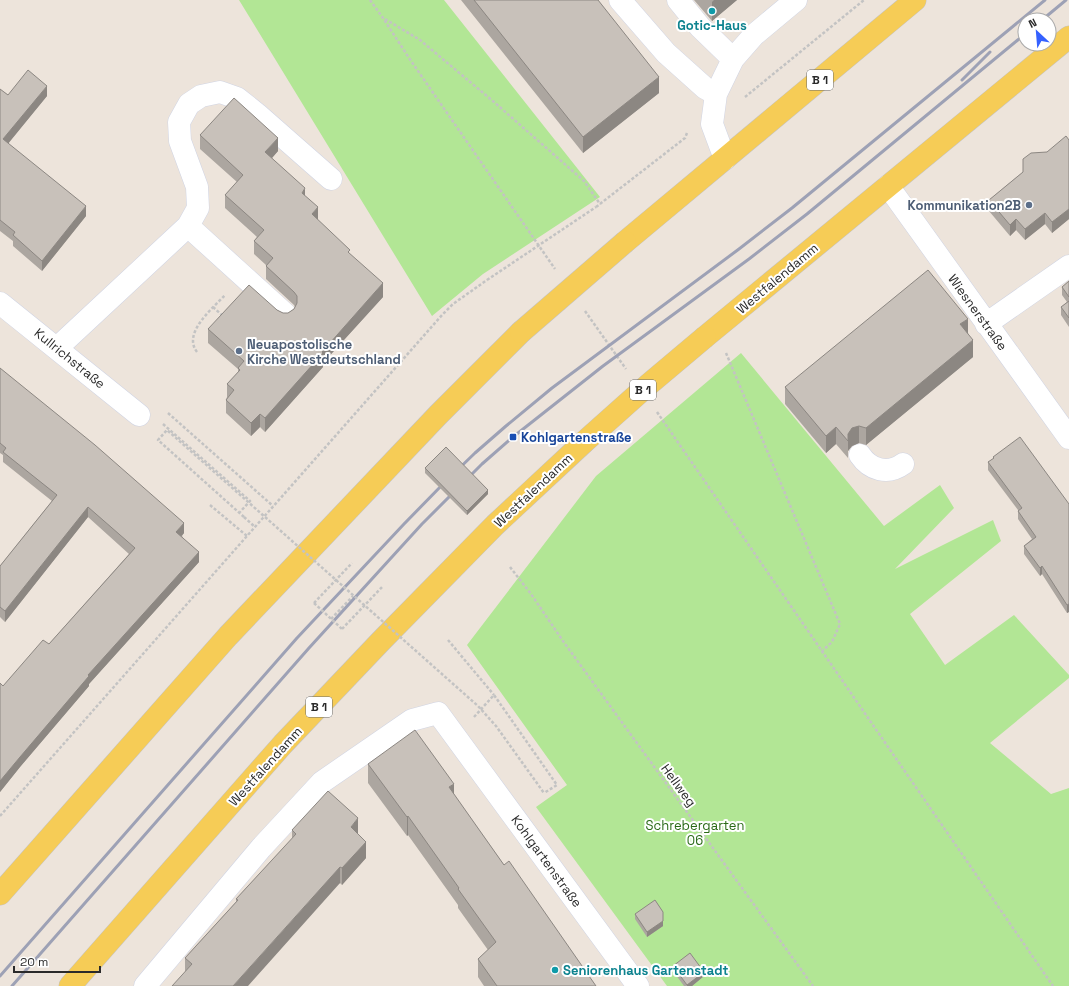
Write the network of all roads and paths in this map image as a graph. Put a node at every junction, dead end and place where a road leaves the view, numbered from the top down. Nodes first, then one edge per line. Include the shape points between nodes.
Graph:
1 (370, 0) edge
2 (620, 0) edge
3 (678, 0) edge
4 (796, 0) edge
5 (864, 0) edge
6 (915, 0) edge
7 (383, 18) junction
8 (1069, 37) edge
9 (732, 59) junction
10 (716, 94) junction
11 (742, 99) dead end
12 (712, 124) junction
13 (688, 131) dead end
14 (685, 138) junction
15 (725, 159) junction
16 (331, 179) dead end
17 (888, 186) junction
18 (600, 204) junction
19 (188, 226) junction
20 (1069, 266) edge
21 (560, 275) dead end
22 (222, 298) dead end
23 (0, 303) edge
24 (213, 307) junction
25 (582, 307) dead end
26 (285, 314) edge
27 (224, 317) edge
28 (986, 324) junction
29 (57, 348) junction
30 (197, 352) dead end
31 (726, 353) dead end
32 (627, 371) dead end
33 (654, 409) dead end
34 (168, 413) dead end
35 (139, 415) dead end
36 (161, 421) dead end
37 (1069, 438) edge
38 (860, 455) dead end
39 (903, 464) dead end
40 (210, 505) dead end
41 (273, 506) junction
42 (240, 512) junction
43 (255, 526) junction
44 (247, 536) junction
45 (352, 563) dead end
46 (510, 568) dead end
47 (383, 586) dead end
48 (353, 596) junction
49 (331, 619) junction
50 (448, 640) dead end
51 (822, 651) junction
52 (494, 695) junction
53 (456, 737) junction
54 (0, 816) edge
55 (0, 894) edge
56 (70, 986) edge
57 (145, 986) edge
58 (638, 986) edge
59 (812, 986) edge
60 (1053, 986) edge

1 - 7 path
2 - 10 street via 666,53 705,88
3 - 9 street via 700,27
4 - 9 street via 754,34
5 - 11 path
6 - 15 main road, B 1
7 - 18 path via 420,40 494,102 584,181
7 - 21 path
8 - 17 main road, Westfalendamm / B 1
9 - 10 street
10 - 12 street
12 - 14 path
12 - 15 street
13 - 14 path
14 - 18 path
15 - 55 main road, B 1, bridge via 521,332 438,416 228,636
16 - 19 street via 237,98 220,92 201,96 190,104 179,122 180,141 197,187 198,208
17 - 28 street, Wiesnerstraße
17 - 56 main road, Westfalendamm / B 1, bridge via 648,385 495,525 283,744
18 - 41 path, bridge via 453,304
19 - 26 street
19 - 29 street
20 - 28 street
22 - 24 path
23 - 29 street, Kullrichstraße
24 - 27 path
24 - 30 path via 194,330 192,343
25 - 32 path
28 - 37 street, Wiesnerstraße
29 - 35 street, Kullrichstraße
31 - 51 path via 840,624 832,642
33 - 51 path
34 - 41 path
36 - 42 path via 250,501
38 - 39 street via 877,470 888,470
40 - 44 path
41 - 43 path
42 - 43 path, bridge
42 - 48 path, bridge via 158,440 167,430
43 - 44 path
44 - 54 path
45 - 49 path, bridge via 314,603
46 - 59 path, Hellweg
47 - 49 path, bridge via 342,629
48 - 49 path
48 - 52 path, bridge via 478,706 496,726 544,793 557,785
50 - 52 path
51 - 60 path
52 - 53 path
53 - 57 street, Kohlgartenstraße via 438,712 412,720 322,782 261,848
53 - 58 street, Kohlgartenstraße

